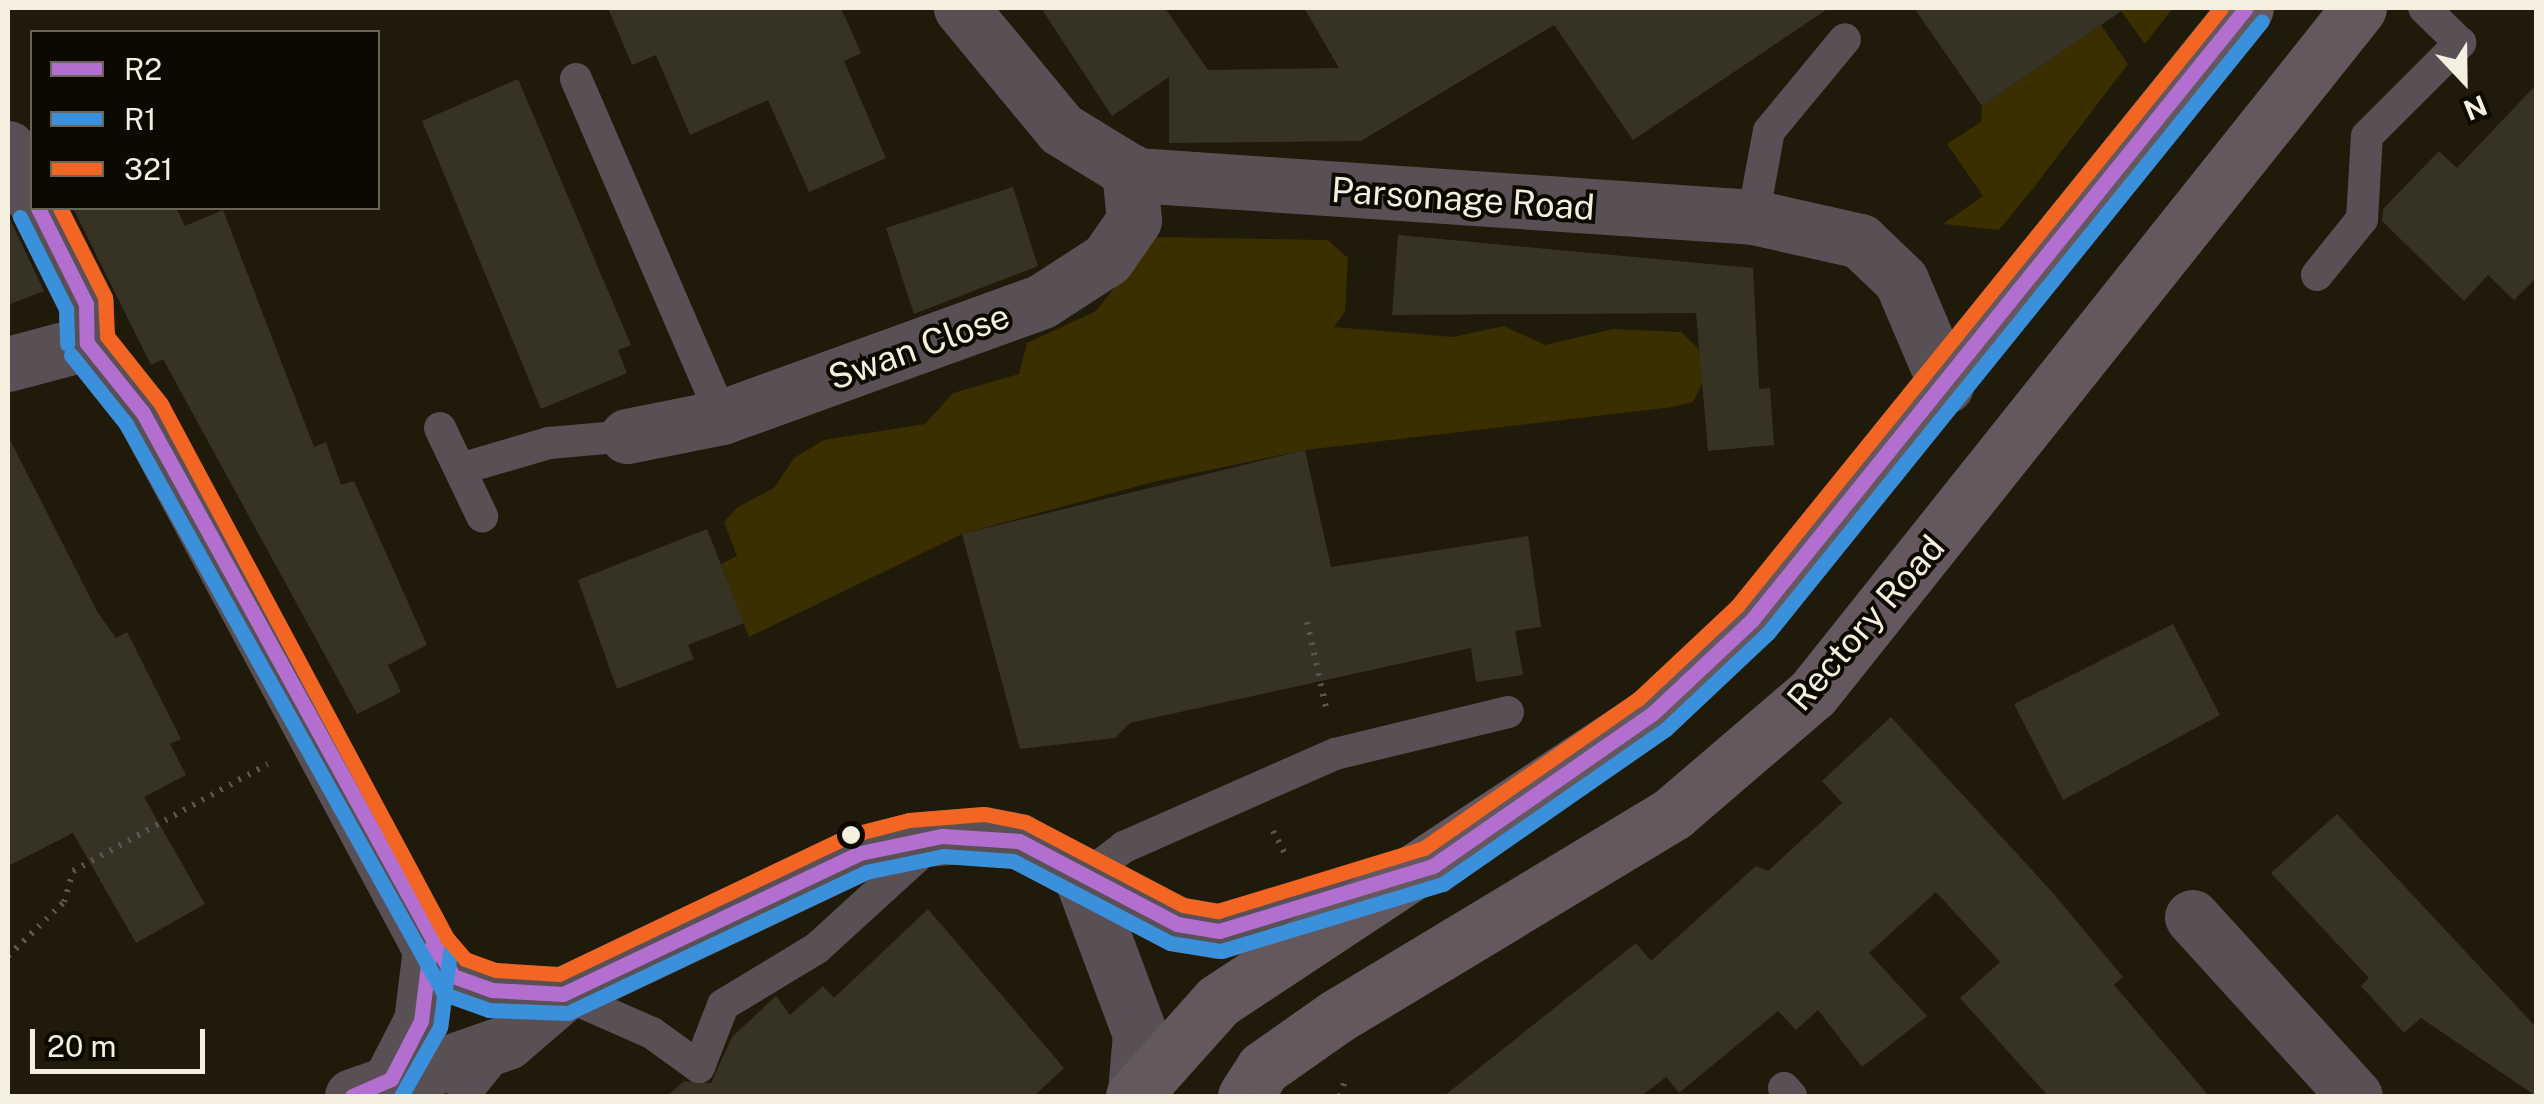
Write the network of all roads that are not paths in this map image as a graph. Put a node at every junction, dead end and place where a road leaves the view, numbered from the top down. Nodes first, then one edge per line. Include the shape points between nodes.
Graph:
1 (961, 8) edge
2 (2246, 8) edge
3 (2360, 8) edge
4 (2424, 8) edge
5 (1845, 39) dead end
6 (576, 79) dead end
7 (8, 148) edge
8 (1128, 170) junction
9 (30, 194) edge
10 (39, 210) edge
11 (1753, 217) junction
12 (2317, 275) dead end
13 (86, 342) junction
14 (8, 364) edge
15 (1946, 386) junction
16 (722, 417) junction
17 (440, 428) dead end
18 (627, 436) joint
19 (460, 468) junction
20 (482, 516) dead end
21 (1508, 712) dead end
22 (942, 836) junction
23 (1433, 866) junction
24 (1082, 879) junction
25 (2192, 917) dead end
26 (430, 949) junction
27 (563, 994) junction
28 (508, 1042) junction
29 (372, 1088) edge
30 (1134, 1094) edge
31 (464, 1096) edge
32 (1245, 1096) edge
33 (2355, 1096) edge

1 - 8 street, Parsonage Road via 1061,129
2 - 15 main road
3 - 32 main road, Rectory Road via 1812,692 1673,813 1337,1016 1264,1068
4 - 12 lane via 2460,43 2367,136 2362,219
5 - 11 lane via 1769,132
6 - 16 lane
7 - 9 street
8 - 11 street, Parsonage Road via 1195,182
8 - 16 street, Swan Close via 1134,220 1107,258 1042,302
10 - 13 street via 86,304
11 - 15 street, Parsonage Road via 1860,242 1901,280
13 - 14 street
13 - 26 street via 142,413
15 - 23 main road via 1752,620 1652,714
16 - 18 street, Swan Close
17 - 19 lane
18 - 19 lane via 549,443
19 - 20 lane
21 - 24 lane via 1335,754 1124,847
22 - 24 street via 1019,842
22 - 27 street via 860,853
22 - 27 lane via 817,948 724,1005 699,1067 652,1033
23 - 24 street via 1218,930 1177,924
23 - 30 main road via 1218,1001
24 - 30 street via 1140,1034
25 - 33 street
26 - 27 lane via 453,976 492,990
26 - 29 street via 421,1021
27 - 28 street
28 - 29 street via 433,1075
28 - 31 lane

